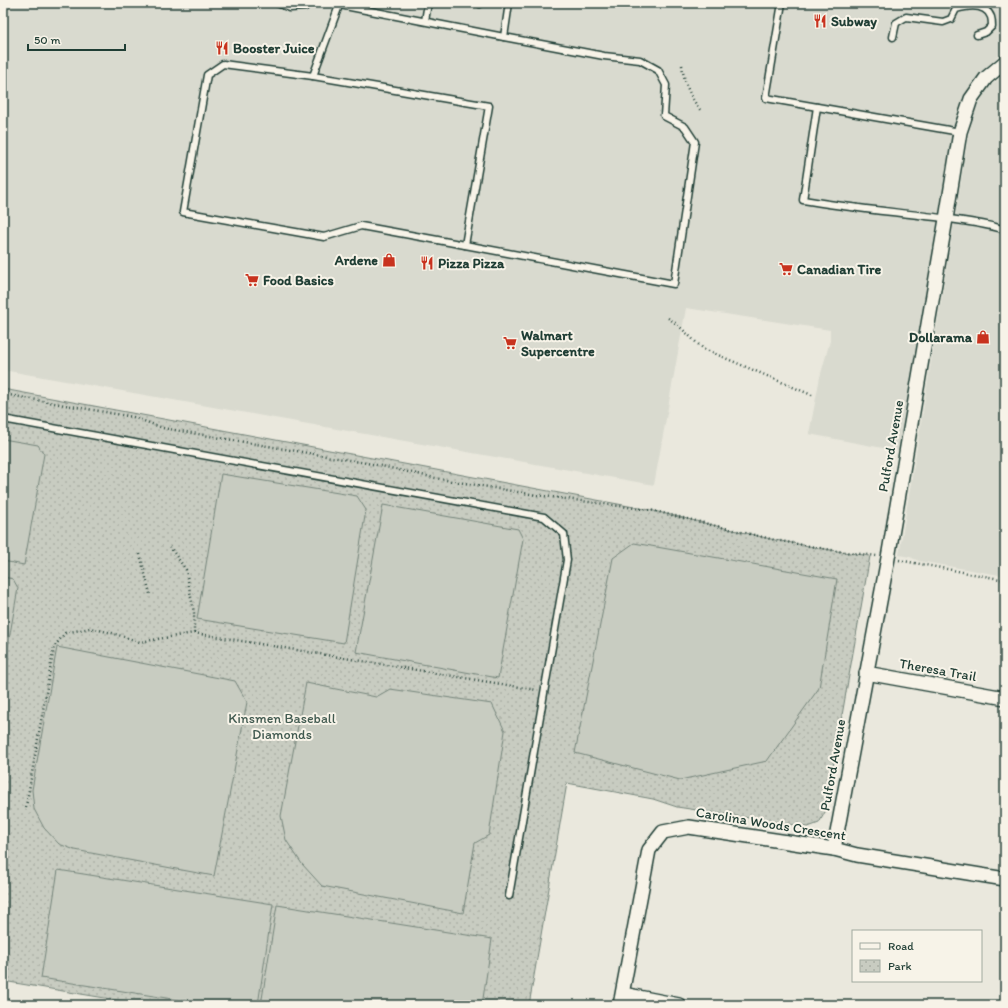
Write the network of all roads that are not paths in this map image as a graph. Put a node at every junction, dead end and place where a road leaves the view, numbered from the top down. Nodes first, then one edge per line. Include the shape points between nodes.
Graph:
1 (277, 3) edge
2 (308, 3) edge
3 (428, 3) edge
4 (509, 3) edge
5 (782, 3) edge
6 (340, 4) edge
7 (425, 21) junction
8 (977, 35) dead end
9 (504, 36) junction
10 (894, 37) dead end
11 (1005, 62) edge
12 (313, 76) junction
13 (817, 107) junction
14 (960, 132) junction
15 (946, 219) junction
16 (1005, 230) edge
17 (465, 245) junction
18 (3, 419) edge
19 (866, 673) junction
20 (1005, 698) edge
21 (834, 849) junction
22 (1005, 879) edge
23 (509, 896) dead end
24 (621, 999) edge
25 (679, 1005) edge

1 - 2 lane via 290,8 305,7
3 - 7 lane
4 - 9 lane
5 - 13 lane via 766,98
6 - 7 lane
6 - 12 lane
7 - 9 lane
8 - 10 lane via 986,32 992,26 991,16 984,8 969,6 956,9 951,19 943,22 906,17 896,23
9 - 17 lane via 604,56 640,60 658,70 666,85 664,116 685,127 695,142 674,284
11 - 14 street, Pulford Avenue via 986,78 972,99
12 - 17 lane via 489,106
12 - 17 lane via 223,64 207,75 183,212 324,237 361,226
13 - 14 lane
13 - 15 lane via 803,200
14 - 15 street, Pulford Avenue
15 - 16 lane
15 - 19 street, Pulford Avenue
18 - 23 lane via 544,517 564,534 568,560
19 - 20 street, Theresa Trail
19 - 21 street, Pulford Avenue
21 - 22 street, Carolina Woods Crescent
21 - 24 street, Carolina Woods Crescent via 689,827 663,832 649,850
24 - 25 street

